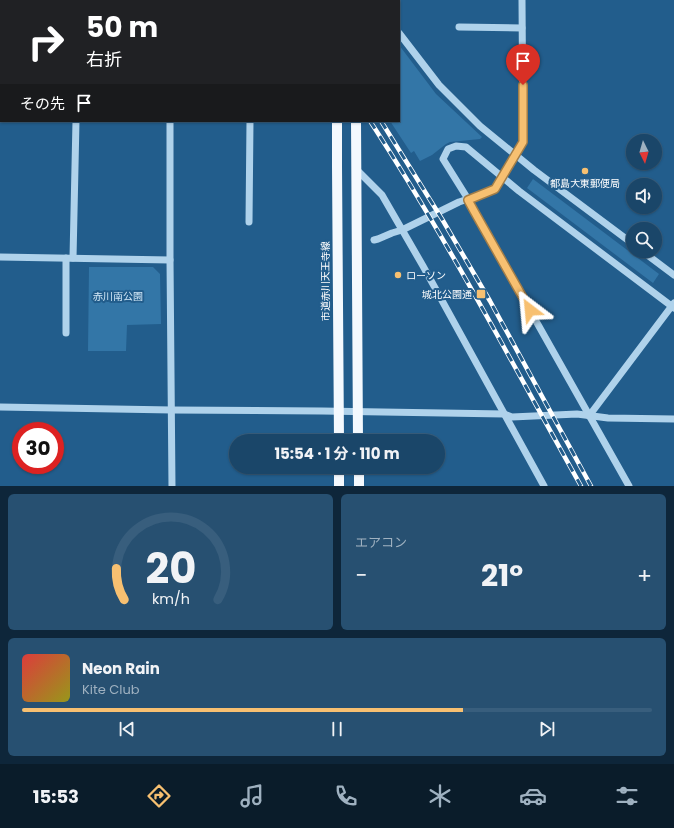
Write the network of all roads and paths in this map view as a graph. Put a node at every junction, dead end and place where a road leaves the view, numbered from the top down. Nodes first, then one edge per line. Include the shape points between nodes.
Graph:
1 (522, 0) edge
2 (459, 27) dead end
3 (522, 28) junction
4 (400, 34) edge
5 (76, 122) edge
6 (170, 122) edge
7 (250, 122) edge
8 (337, 122) edge
9 (356, 122) edge
10 (515, 155) junction
11 (356, 169) junction
12 (502, 178) junction
13 (468, 200) junction
14 (249, 222) dead end
15 (402, 230) junction
16 (626, 239) edge
17 (374, 240) dead end
18 (0, 257) edge
19 (70, 258) junction
20 (651, 258) edge
21 (170, 260) junction
22 (674, 275) edge
23 (673, 306) edge
24 (66, 333) dead end
25 (0, 407) edge
26 (172, 410) junction
27 (338, 411) junction
28 (358, 412) junction
29 (504, 414) junction
30 (589, 416) junction
31 (674, 419) edge
32 (339, 434) edge
33 (358, 434) edge
34 (339, 474) edge
35 (359, 474) edge
36 (172, 486) edge
37 (339, 486) edge
38 (359, 486) edge
39 (544, 486) edge
40 (629, 486) edge

1 - 3 street
2 - 3 street
3 - 10 street via 523,142
4 - 10 street via 439,85 480,126
5 - 19 street
6 - 21 street
7 - 14 street
8 - 27 main road, 市道赤川天王寺線
9 - 11 main road
10 - 12 street
10 - 16 street
11 - 15 street via 382,195
11 - 28 main road
12 - 13 street via 495,189
12 - 13 street via 466,147 456,146 448,149 443,159
12 - 23 street
13 - 15 street
13 - 30 street
15 - 17 street
15 - 29 street
18 - 19 street
19 - 21 street
19 - 24 street
20 - 22 street
21 - 26 street
23 - 30 street
25 - 26 street
26 - 27 street
26 - 36 street
27 - 28 street
27 - 32 main road, 市道赤川天王寺線
28 - 29 street
28 - 33 main road
29 - 30 street via 512,417 577,414
29 - 39 street
30 - 31 street
30 - 40 street
34 - 37 main road
35 - 38 main road

